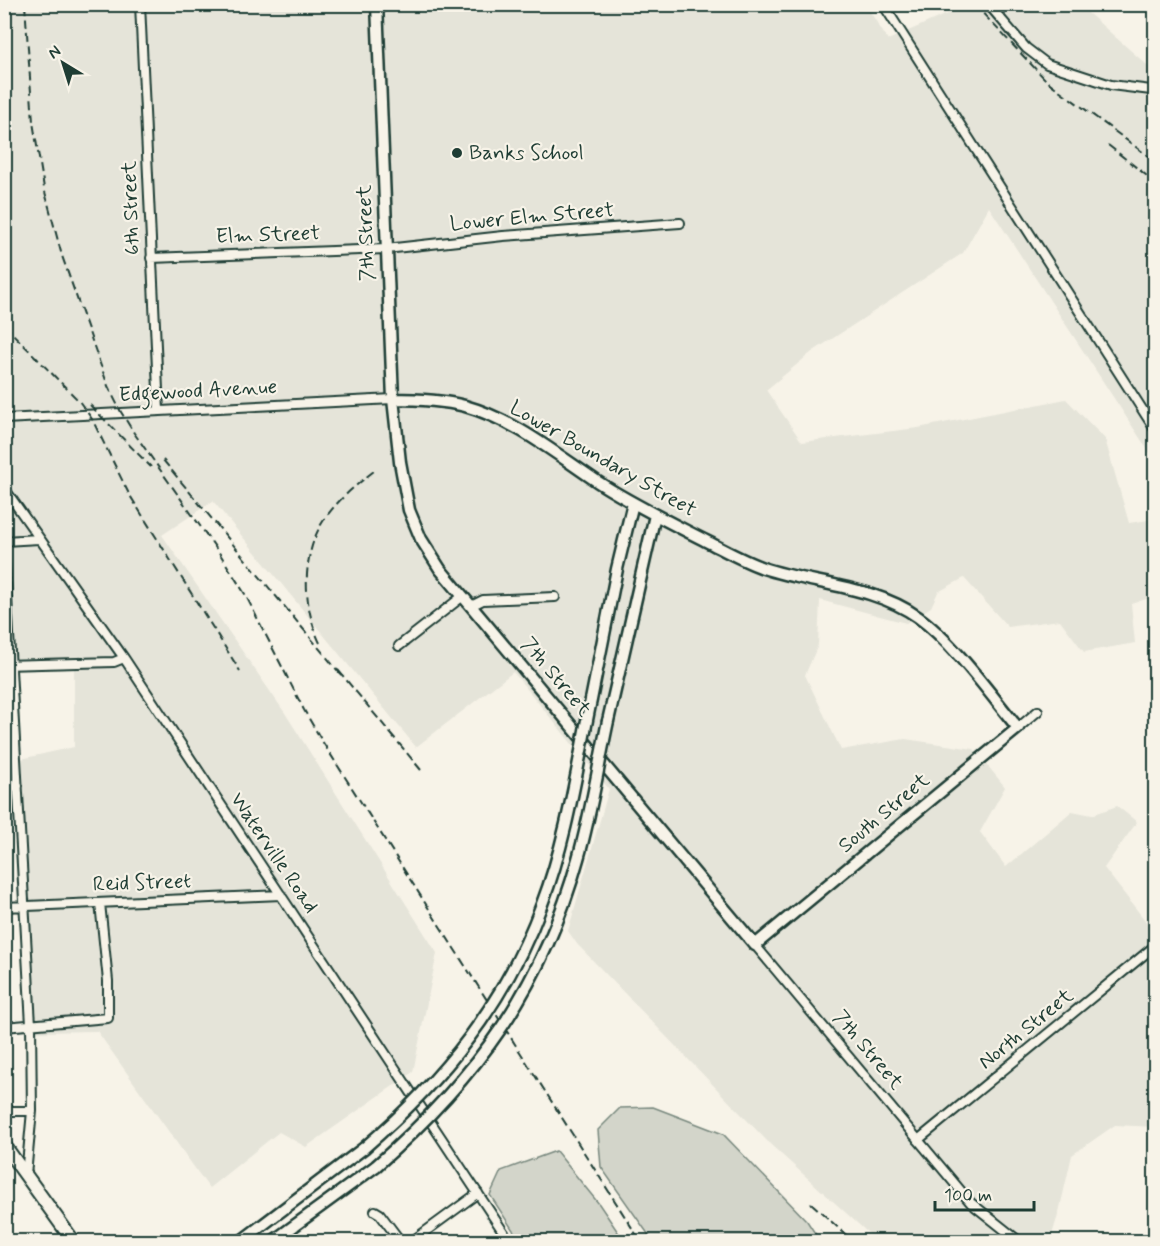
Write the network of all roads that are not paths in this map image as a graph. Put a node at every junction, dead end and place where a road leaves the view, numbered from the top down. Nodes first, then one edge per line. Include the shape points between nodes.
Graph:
1 (140, 4) edge
2 (377, 4) edge
3 (883, 4) edge
4 (988, 4) edge
5 (1155, 93) edge
6 (680, 223) dead end
7 (386, 249) junction
8 (151, 258) junction
9 (393, 399) junction
10 (159, 411) junction
11 (4, 419) edge
12 (1155, 430) edge
13 (4, 488) edge
14 (633, 503) junction
15 (655, 515) junction
16 (39, 539) junction
17 (4, 543) edge
18 (463, 596) junction
19 (555, 597) dead end
20 (471, 606) junction
21 (399, 646) dead end
22 (124, 658) junction
23 (8, 665) edge
24 (1038, 711) dead end
25 (1018, 728) junction
26 (18, 786) junction
27 (4, 787) edge
28 (281, 895) junction
29 (99, 903) junction
30 (25, 905) junction
31 (4, 907) edge
32 (755, 945) junction
33 (1155, 945) edge
34 (32, 1025) junction
35 (4, 1027) edge
36 (4, 1111) edge
37 (32, 1111) junction
38 (918, 1140) junction
39 (4, 1145) edge
40 (26, 1176) junction
41 (478, 1193) junction
42 (375, 1211) dead end
43 (74, 1242) edge
44 (240, 1242) edge
45 (272, 1242) edge
46 (401, 1242) edge
47 (411, 1242) edge
48 (510, 1242) edge
49 (1020, 1242) edge

1 - 8 street, 6th Street
2 - 7 street, 7th Street
3 - 12 street
4 - 5 street via 1026,48 1047,64 1111,85
6 - 7 street, Lower Elm Street
7 - 8 street, Elm Street
7 - 9 street, 7th Street
8 - 10 street, 6th Street
9 - 10 street, Edgewood Avenue
9 - 14 street, Lower Boundary Street via 464,406 503,421
9 - 18 street, 7th Street via 403,484 414,523 428,552
10 - 11 street, Edgewood Avenue
13 - 16 street, Waterville Road
14 - 15 street, Lower Boundary Street
14 - 44 street, bridge via 561,845 542,906 514,965 485,1016 446,1068 405,1112
15 - 25 street, Lower Boundary Street via 762,568 872,595 918,617 946,643
15 - 45 street, bridge via 578,858 560,915 532,976 508,1018 465,1077 412,1134 376,1166
16 - 17 street
16 - 22 street, Waterville Road
17 - 23 street
18 - 20 street, 7th Street
18 - 21 street
19 - 20 street via 483,600
20 - 32 street, 7th Street
22 - 23 street via 114,662
22 - 28 street, Waterville Road
23 - 26 street
24 - 25 street, South Street
25 - 32 street, South Street
26 - 27 street
26 - 30 street
28 - 29 street, Reid Street
28 - 41 street, Waterville Road
29 - 30 street, Reid Street
29 - 34 street via 108,1018
30 - 31 street, Reid Street
30 - 34 street
32 - 38 street, 7th Street
33 - 38 street, North Street
34 - 35 street
34 - 37 street
36 - 37 street
37 - 40 street
38 - 49 street, 7th Street via 971,1203
39 - 40 main road
40 - 43 main road
41 - 47 street
41 - 48 street, Waterville Road
42 - 46 street

